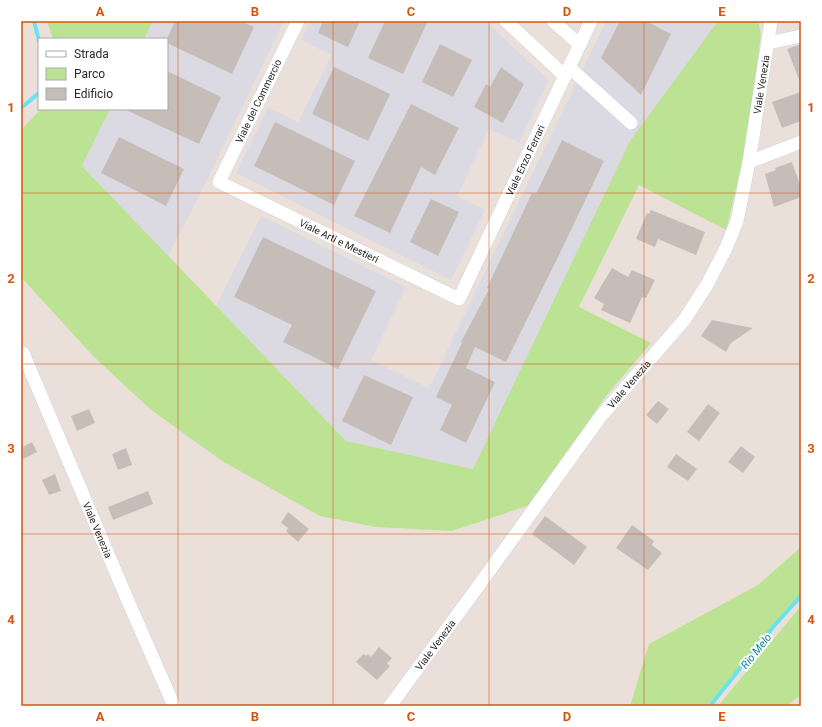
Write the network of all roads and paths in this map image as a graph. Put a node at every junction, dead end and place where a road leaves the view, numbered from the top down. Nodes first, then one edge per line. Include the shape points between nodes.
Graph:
1 (298, 21) edge
2 (506, 21) edge
3 (554, 21) edge
4 (591, 21) edge
5 (771, 21) edge
6 (801, 36) edge
7 (768, 42) junction
8 (580, 45) junction
9 (567, 71) junction
10 (631, 123) dead end
11 (801, 142) edge
12 (749, 162) junction
13 (219, 182) joint
14 (459, 299) joint
15 (23, 353) dead end
16 (174, 706) edge
17 (390, 706) edge

1 - 13 street, Viale del Commercio
2 - 9 street
3 - 8 street
4 - 8 street, Viale Enzo Ferrari
5 - 7 street, Viale Venezia
6 - 7 street
7 - 12 street, Viale Venezia
8 - 9 street, Viale Enzo Ferrari
9 - 10 street
9 - 14 street, Viale Enzo Ferrari
11 - 12 street
12 - 17 street, Viale Venezia via 737,221 708,283 684,319 601,416
13 - 14 street, Viale Arti e Mestieri
15 - 16 street, Viale Venezia

